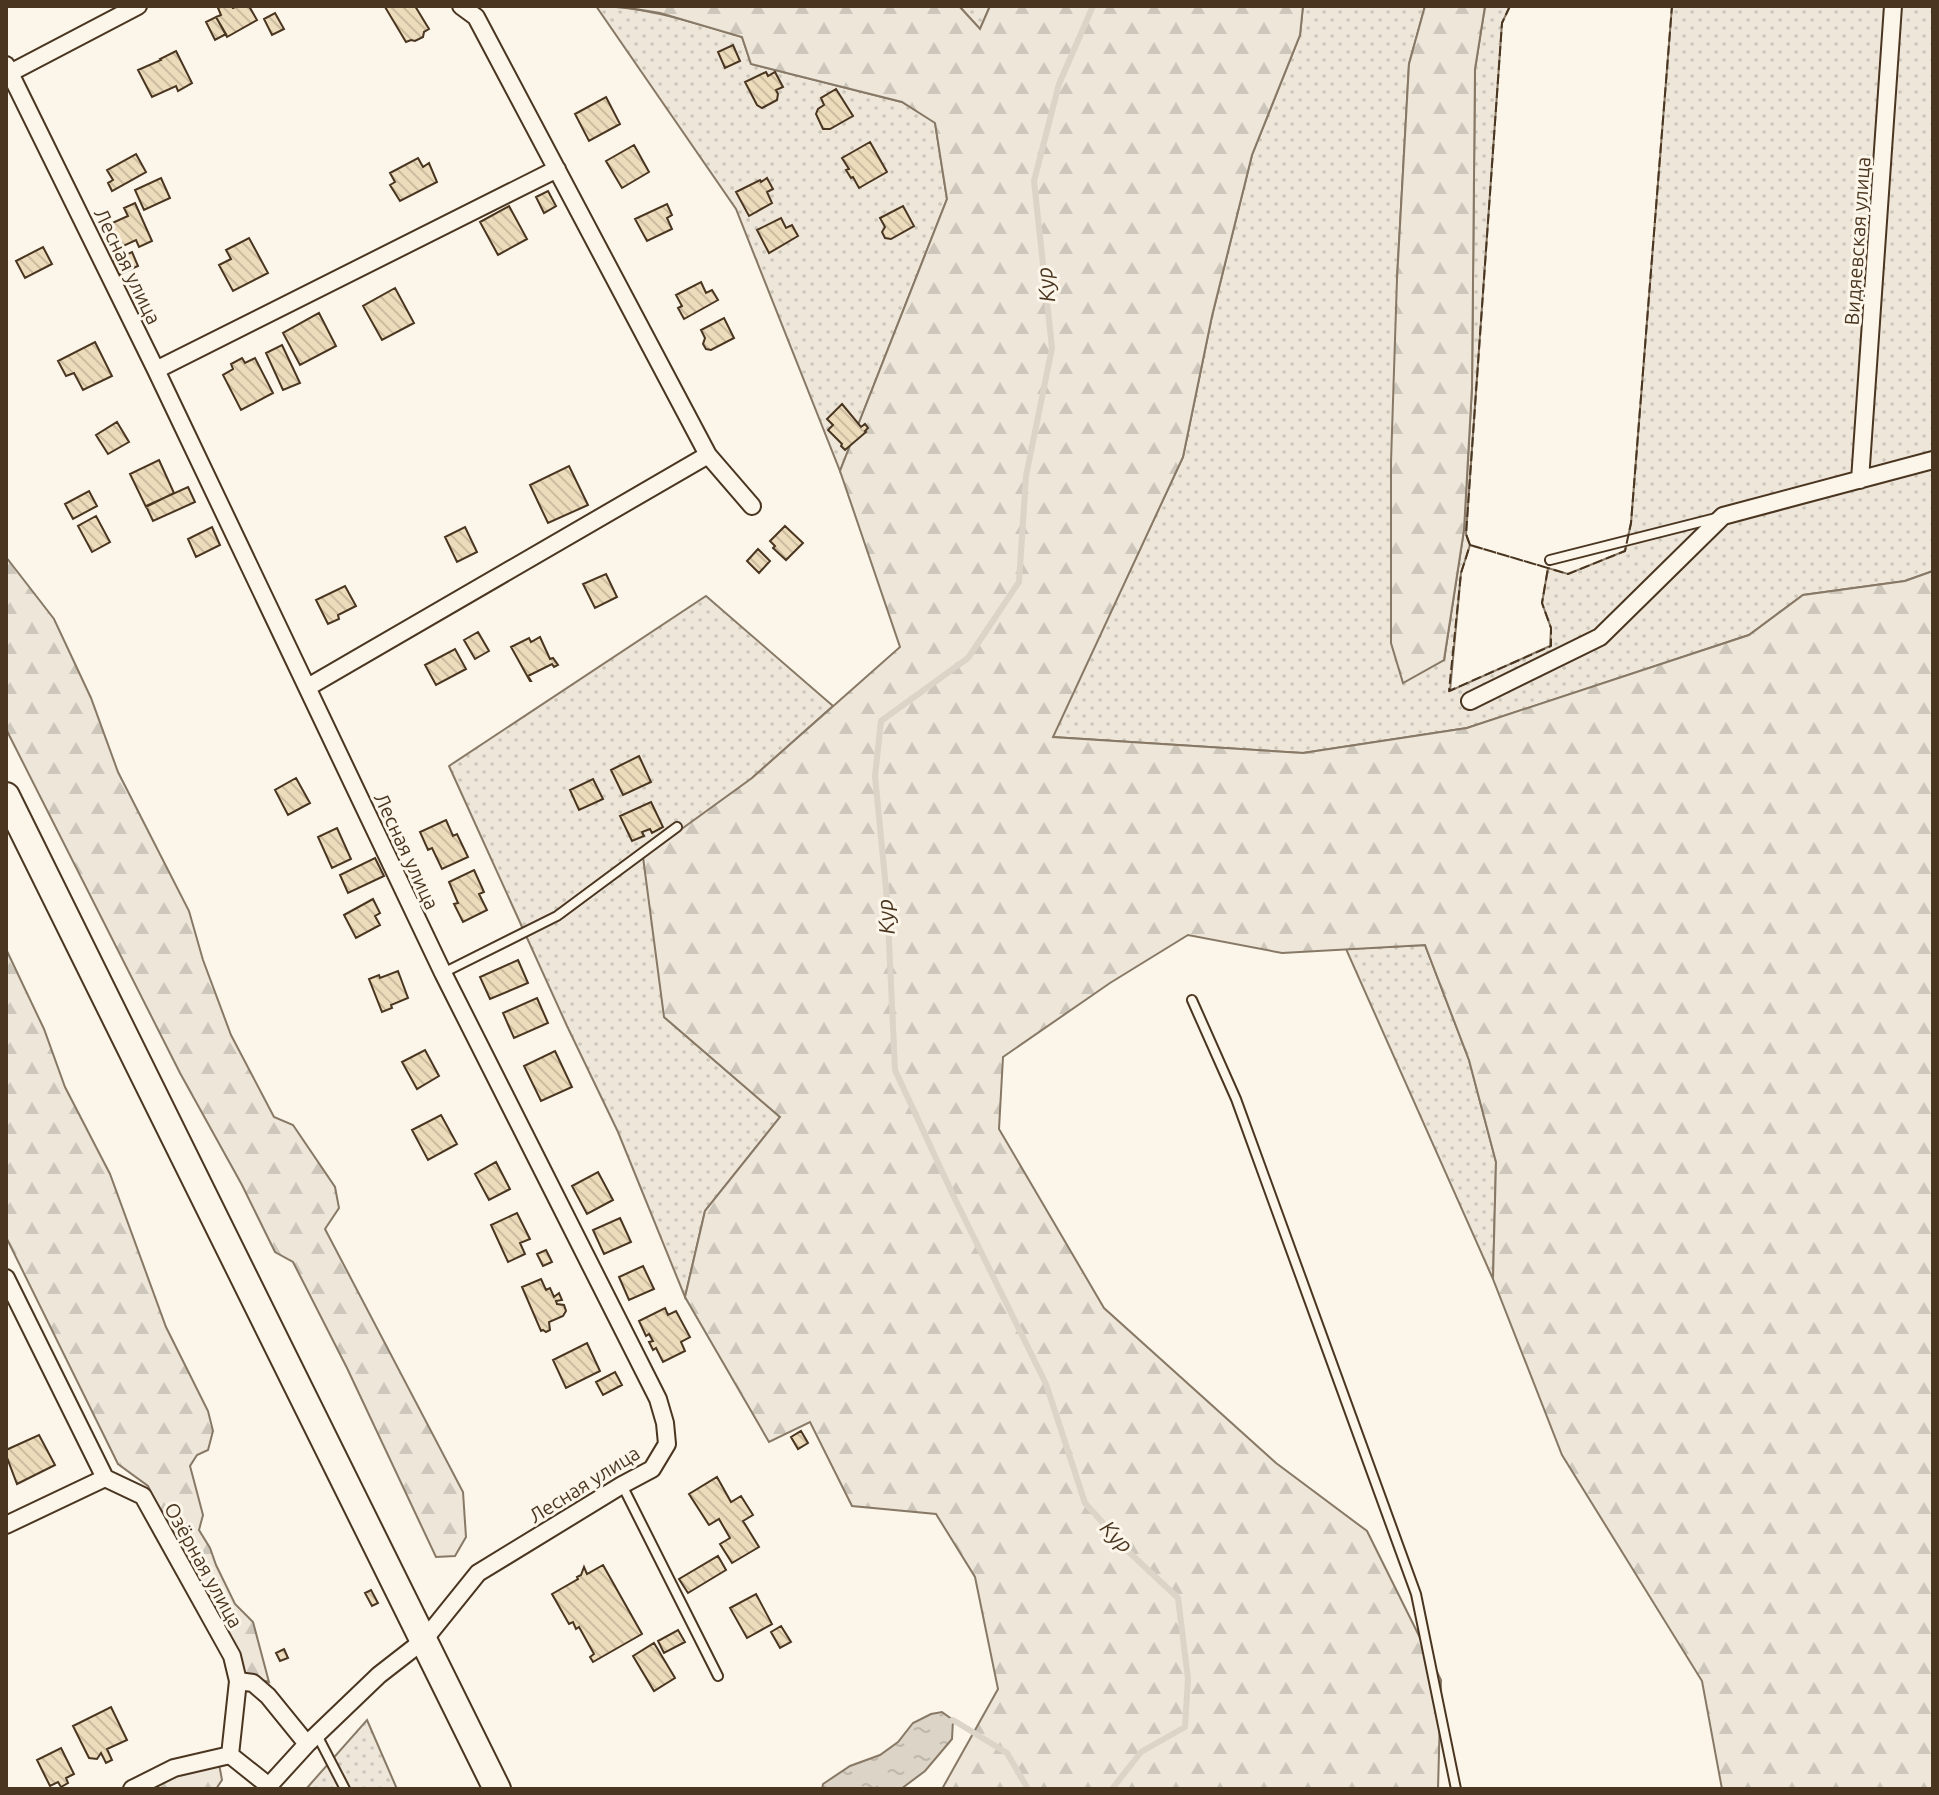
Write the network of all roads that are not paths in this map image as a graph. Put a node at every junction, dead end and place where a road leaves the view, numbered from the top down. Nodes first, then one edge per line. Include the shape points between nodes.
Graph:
1 (138, 6) edge
2 (461, 6) edge
3 (1893, 6) edge
4 (8, 69) edge
5 (557, 169) junction
6 (156, 370) junction
7 (708, 455) junction
8 (1933, 460) edge
9 (1860, 480) junction
10 (752, 506) dead end
11 (1723, 516) junction
12 (1550, 560) dead end
13 (308, 687) junction
14 (1470, 701) dead end
15 (6, 796) edge
16 (677, 827) dead end
17 (443, 973) junction
18 (1192, 1000) dead end
19 (6, 1278) edge
20 (105, 1478) junction
21 (622, 1485) junction
22 (6, 1525) edge
23 (424, 1640) junction
24 (718, 1676) dead end
25 (238, 1681) junction
26 (312, 1740) junction
27 (230, 1755) junction
28 (268, 1787) edge
29 (132, 1789) edge
30 (345, 1789) edge
31 (497, 1789) edge
32 (1456, 1789) edge

1 - 4 street
2 - 5 street via 476,17
3 - 9 street, Видяевская улица
4 - 6 street, Лесная улица
5 - 6 street
5 - 7 street
6 - 13 street, Лесная улица
7 - 10 street
7 - 13 street
8 - 9 street
9 - 11 street
11 - 12 lane
11 - 14 street via 1600,637
13 - 17 street, Лесная улица
15 - 23 main road
16 - 17 lane via 557,916
17 - 21 street, Лесная улица via 658,1399 667,1444 652,1469
18 - 32 lane via 1242,1114 1416,1594
19 - 20 street
20 - 22 street
20 - 25 street, Озёрная улица via 143,1496 232,1656
21 - 23 street, Лесная улица via 478,1573
21 - 24 lane
23 - 26 street, Лесная улица
23 - 31 main road
25 - 26 street via 253,1683
25 - 27 street, Озёрная улица
26 - 28 street, Лесная улица
26 - 30 lane
27 - 28 street
27 - 29 street via 174,1768

